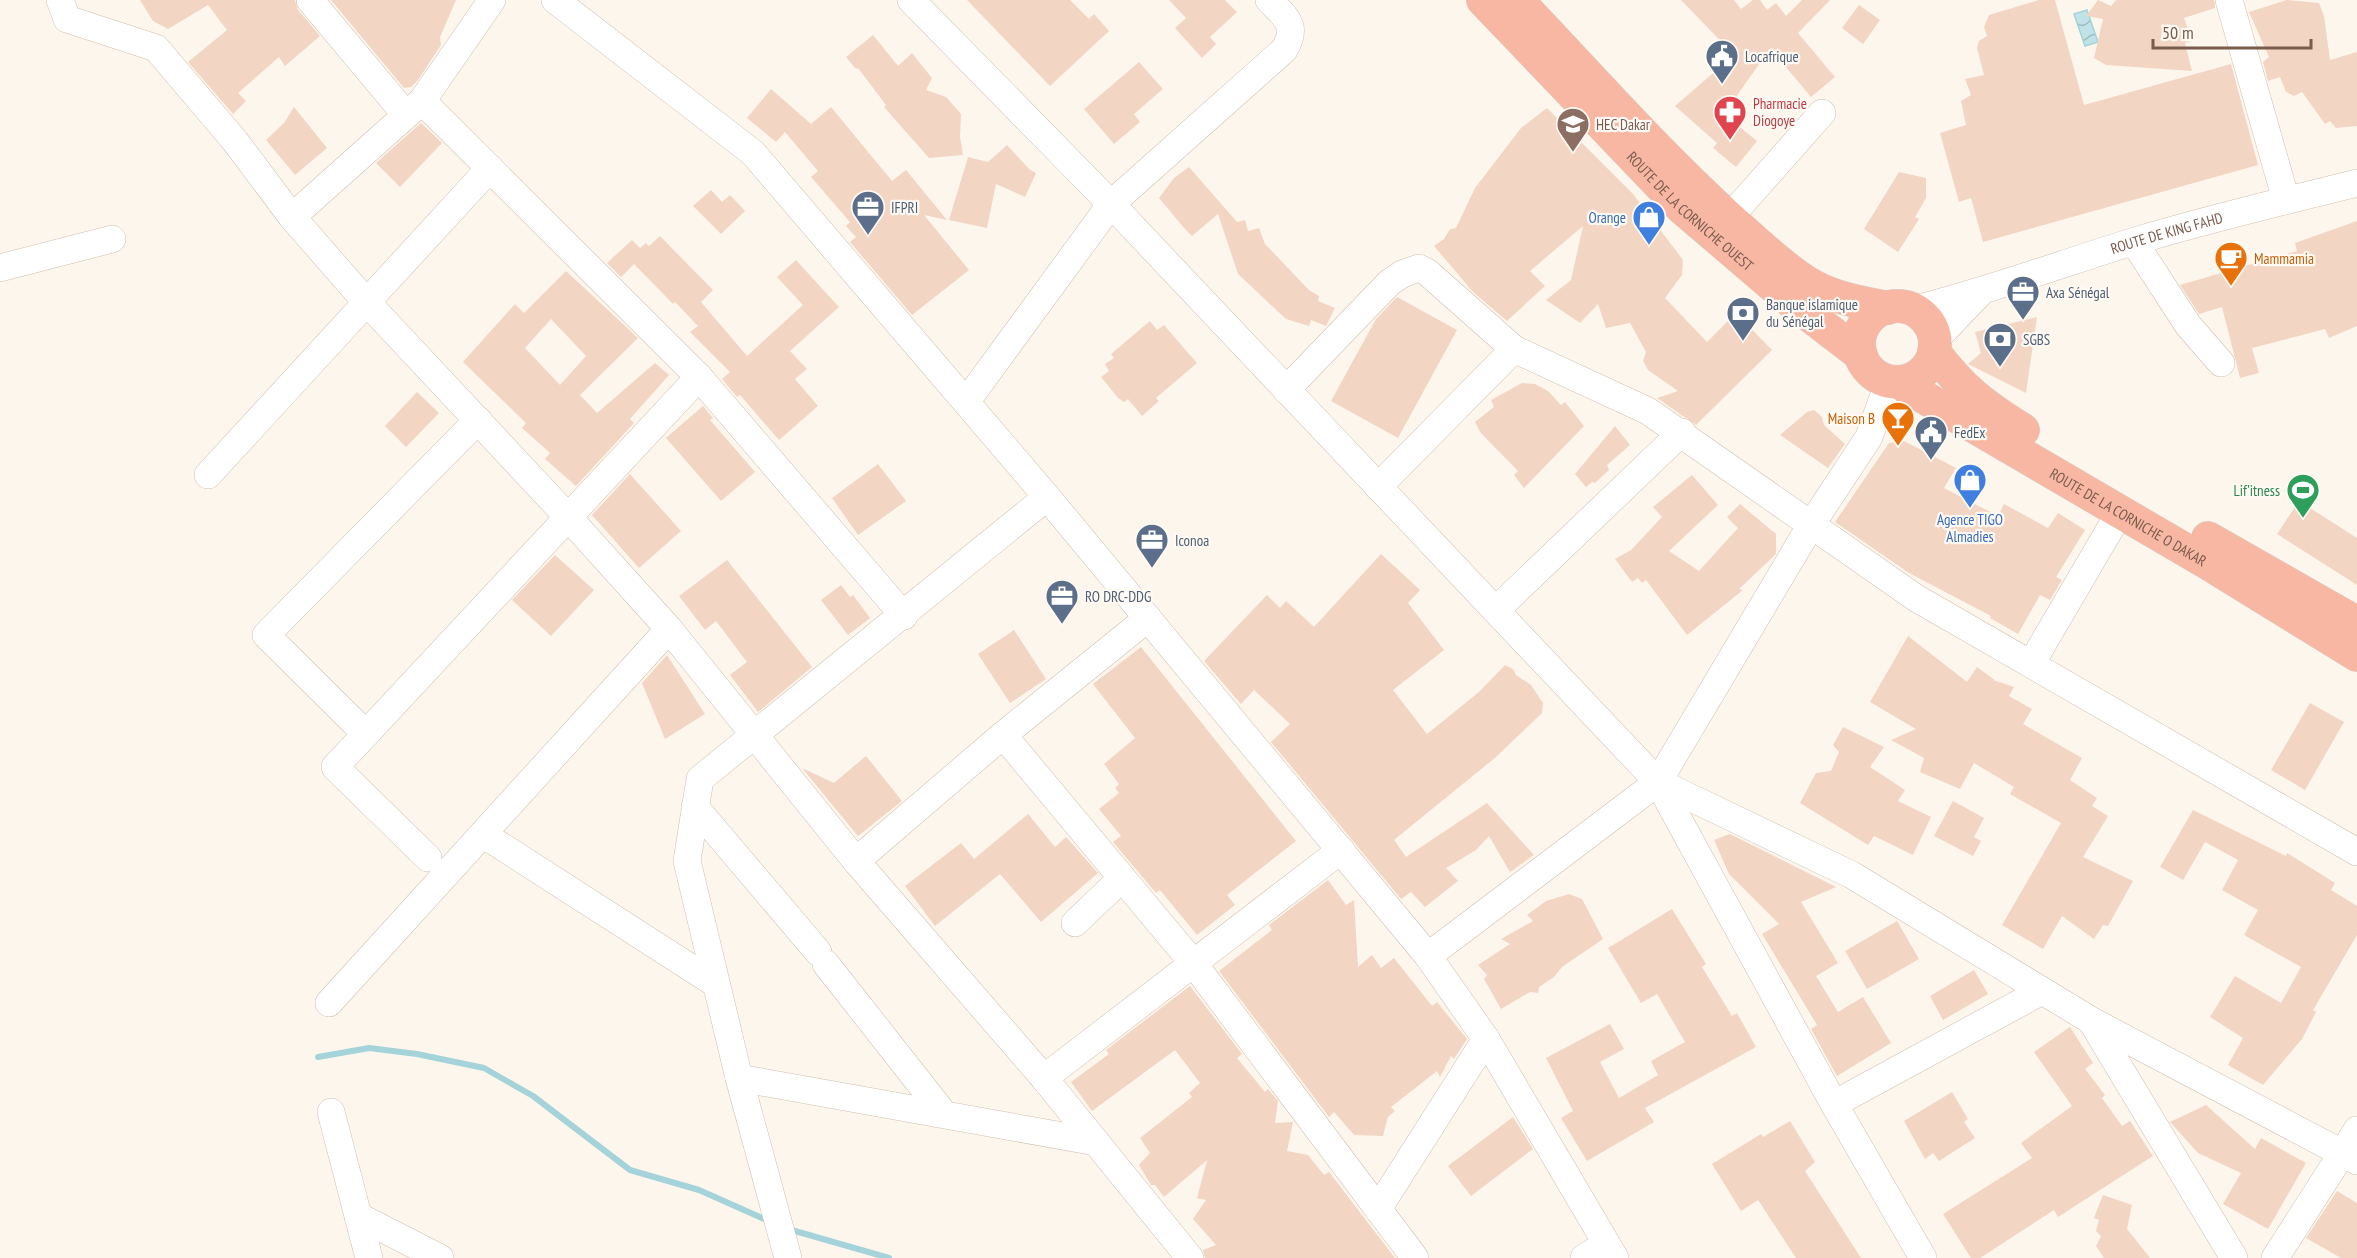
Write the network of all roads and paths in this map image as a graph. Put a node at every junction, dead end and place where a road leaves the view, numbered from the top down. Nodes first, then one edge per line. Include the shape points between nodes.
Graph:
1 (60, 0) edge
2 (310, 0) edge
3 (492, 0) edge
4 (555, 0) edge
5 (911, 0) edge
6 (1269, 0) edge
7 (1483, 0) edge
8 (1517, 0) edge
9 (2229, 0) edge
10 (414, 108) junction
11 (1822, 113) dead end
12 (490, 168) junction
13 (2357, 183) edge
14 (2286, 200) junction
15 (1111, 204) junction
16 (292, 217) junction
17 (1729, 218) junction
18 (112, 239) dead end
19 (2134, 242) junction
20 (2, 262) edge
21 (1980, 293) junction
22 (368, 304) junction
23 (1900, 309) junction
24 (1934, 346) junction
25 (1514, 348) junction
26 (1861, 355) junction
27 (2222, 363) dead end
28 (699, 377) junction
29 (1894, 382) junction
30 (1286, 390) junction
31 (966, 402) junction
32 (478, 420) junction
33 (1682, 432) junction
34 (208, 475) dead end
35 (1378, 487) junction
36 (1047, 497) junction
37 (2120, 512) junction
38 (568, 517) junction
39 (1811, 525) junction
40 (1497, 609) junction
41 (904, 616) junction
42 (1148, 618) junction
43 (2357, 623) edge
44 (669, 629) junction
45 (2357, 655) edge
46 (2031, 664) junction
47 (755, 733) junction
48 (366, 734) junction
49 (1004, 735) junction
50 (1658, 782) junction
51 (695, 807) junction
52 (484, 835) junction
53 (1341, 850) junction
54 (2357, 852) edge
55 (428, 858) dead end
56 (856, 861) junction
57 (1122, 878) junction
58 (1076, 923) dead end
59 (1428, 956) junction
60 (1194, 964) junction
61 (716, 984) junction
62 (2042, 991) junction
63 (329, 1003) dead end
64 (2092, 1021) junction
65 (1486, 1039) junction
66 (739, 1078) junction
67 (1044, 1078) junction
68 (1834, 1104) junction
69 (331, 1112) dead end
70 (944, 1114) junction
71 (2357, 1130) edge
72 (1096, 1142) junction
73 (2350, 1157) edge
74 (1378, 1209) junction
75 (358, 1216) junction
76 (1602, 1253) edge
77 (369, 1258) edge
78 (440, 1258) edge
79 (788, 1258) edge
80 (1190, 1258) edge
81 (1414, 1258) edge
82 (1923, 1258) edge
83 (2234, 1258) edge
84 (2275, 1258) edge

1 - 16 street via 67,19 156,48 235,141
2 - 10 street
3 - 10 street
4 - 31 street via 753,153
5 - 15 street
6 - 15 street via 1292,29 1284,50
7 - 26 highway, ROUTE DE LA CORNICHE OUEST via 1681,207
8 - 17 highway, ROUTE DE LA CORNICHE OUEST
9 - 14 street
10 - 12 street
10 - 16 street
11 - 17 street
12 - 22 street
12 - 28 street
13 - 14 street, ROUTE DE KING FAHD
14 - 19 street, ROUTE DE KING FAHD
15 - 30 street
15 - 31 street
16 - 22 street
17 - 23 highway, ROUTE DE LA CORNICHE OUEST via 1807,282 1836,297
18 - 20 street
19 - 21 street, ROUTE DE KING FAHD
19 - 27 street via 2188,325
21 - 23 street, ROUTE DE KING FAHD
21 - 24 street, ROUTE DE KING FAHD
22 - 32 street
22 - 34 street
23 - 24 highway via 1927,322
23 - 26 highway via 1867,322 1860,338
24 - 29 highway via 1922,373
24 - 43 highway, ROUTE DE LA CORNICHE O DAKAR via 1955,380 1993,412
25 - 30 street via 1427,272 1413,269 1389,284
25 - 33 street via 1648,411
25 - 35 street
26 - 29 highway via 1871,372
28 - 38 street
28 - 41 street
29 - 37 highway, ROUTE DE LA CORNICHE O DAKAR
29 - 39 street via 1869,437
30 - 35 street
31 - 36 street
32 - 38 street
32 - 48 street via 266,635
33 - 39 street
33 - 40 street
35 - 40 street
36 - 41 street
36 - 42 street
37 - 45 highway, ROUTE DE LA CORNICHE O DAKAR
37 - 46 street
38 - 44 street
38 - 48 street
39 - 46 street via 1916,598
39 - 50 street
40 - 50 street
41 - 47 street
42 - 49 street
42 - 53 street
44 - 47 street
44 - 52 street
46 - 54 street
47 - 51 street via 700,779
47 - 56 street
48 - 55 street via 335,766
49 - 56 street
49 - 57 street
50 - 59 street
50 - 62 street via 1852,875
50 - 68 street
51 - 61 street via 687,861
51 - 70 street via 822,958
52 - 61 street
52 - 63 street
53 - 59 street
53 - 60 street
56 - 67 street
57 - 58 street
57 - 60 street
59 - 65 street
60 - 67 street
60 - 74 street
61 - 66 street
62 - 64 street
62 - 68 street
64 - 73 street
64 - 83 street
65 - 74 street
65 - 76 street
66 - 70 street
66 - 79 street
67 - 72 street
68 - 82 street
69 - 75 street
70 - 72 street
71 - 73 street
72 - 80 street
73 - 84 street
74 - 81 street
75 - 77 street
75 - 78 street

